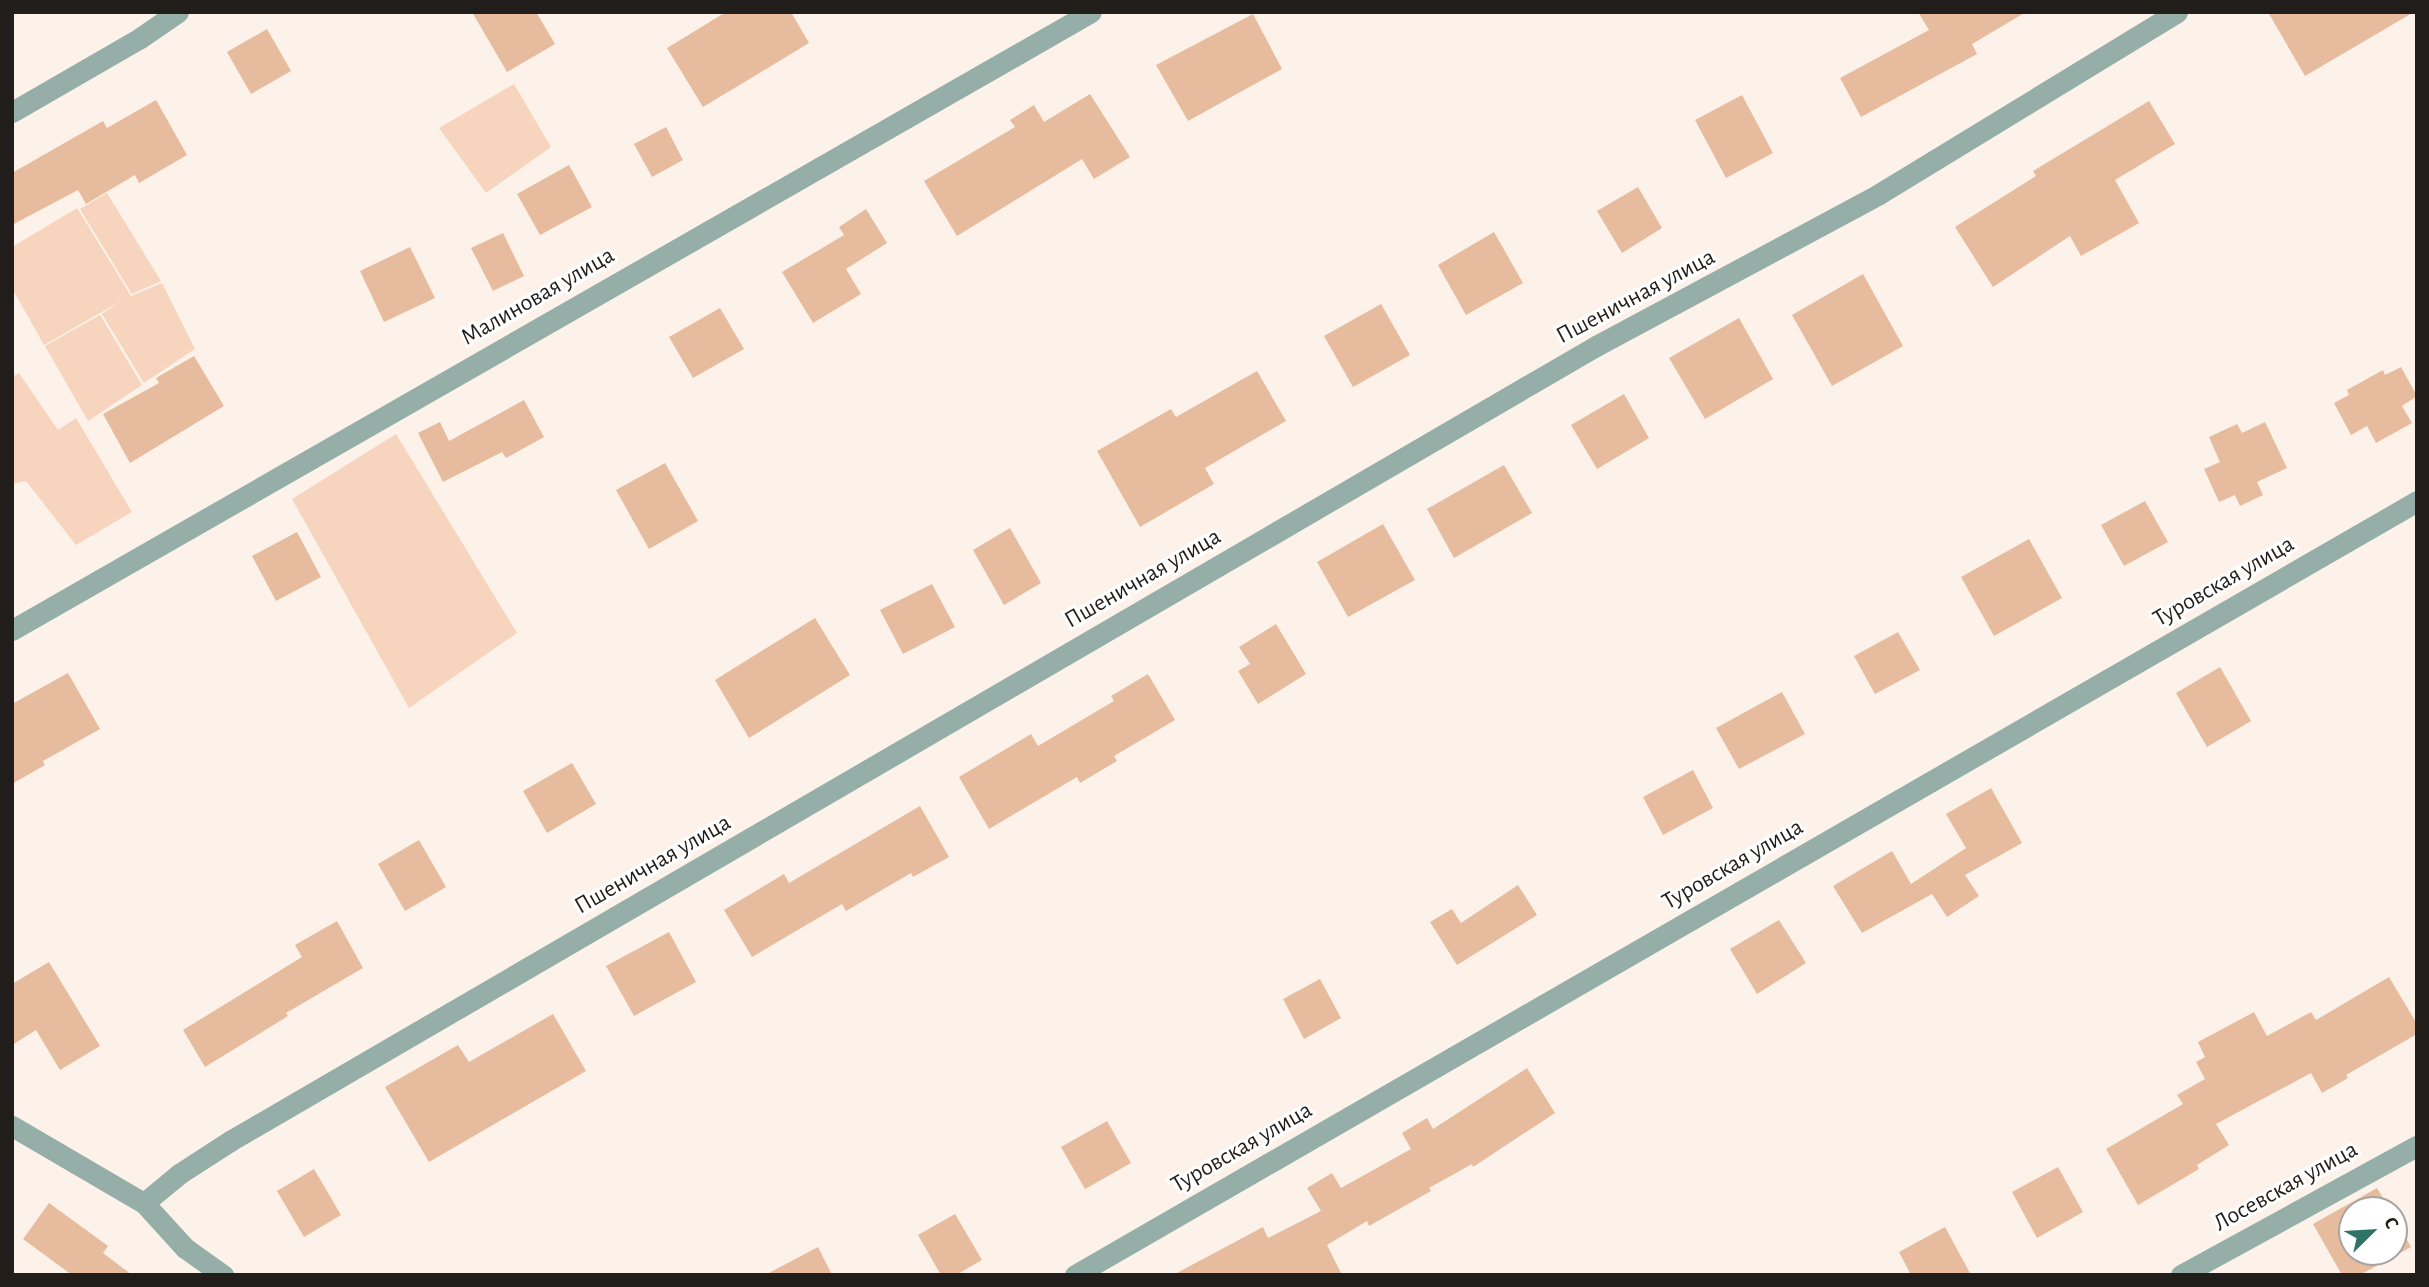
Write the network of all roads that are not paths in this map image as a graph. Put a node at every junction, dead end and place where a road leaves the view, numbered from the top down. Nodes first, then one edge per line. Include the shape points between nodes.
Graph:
1 (178, 12) edge
2 (1091, 12) edge
3 (2177, 12) edge
4 (12, 112) edge
5 (2417, 501) edge
6 (12, 630) edge
7 (12, 1126) edge
8 (2417, 1146) edge
9 (144, 1203) junction
10 (223, 1275) edge
11 (1075, 1275) edge
12 (2181, 1275) edge

1 - 4 street
2 - 6 street, Малиновая улица
3 - 9 street, Пшеничная улица via 1879,194 1596,346 230,1141
5 - 11 street, Туровская улица
7 - 9 street
8 - 12 street, Лосевская улица
9 - 10 street via 186,1248

